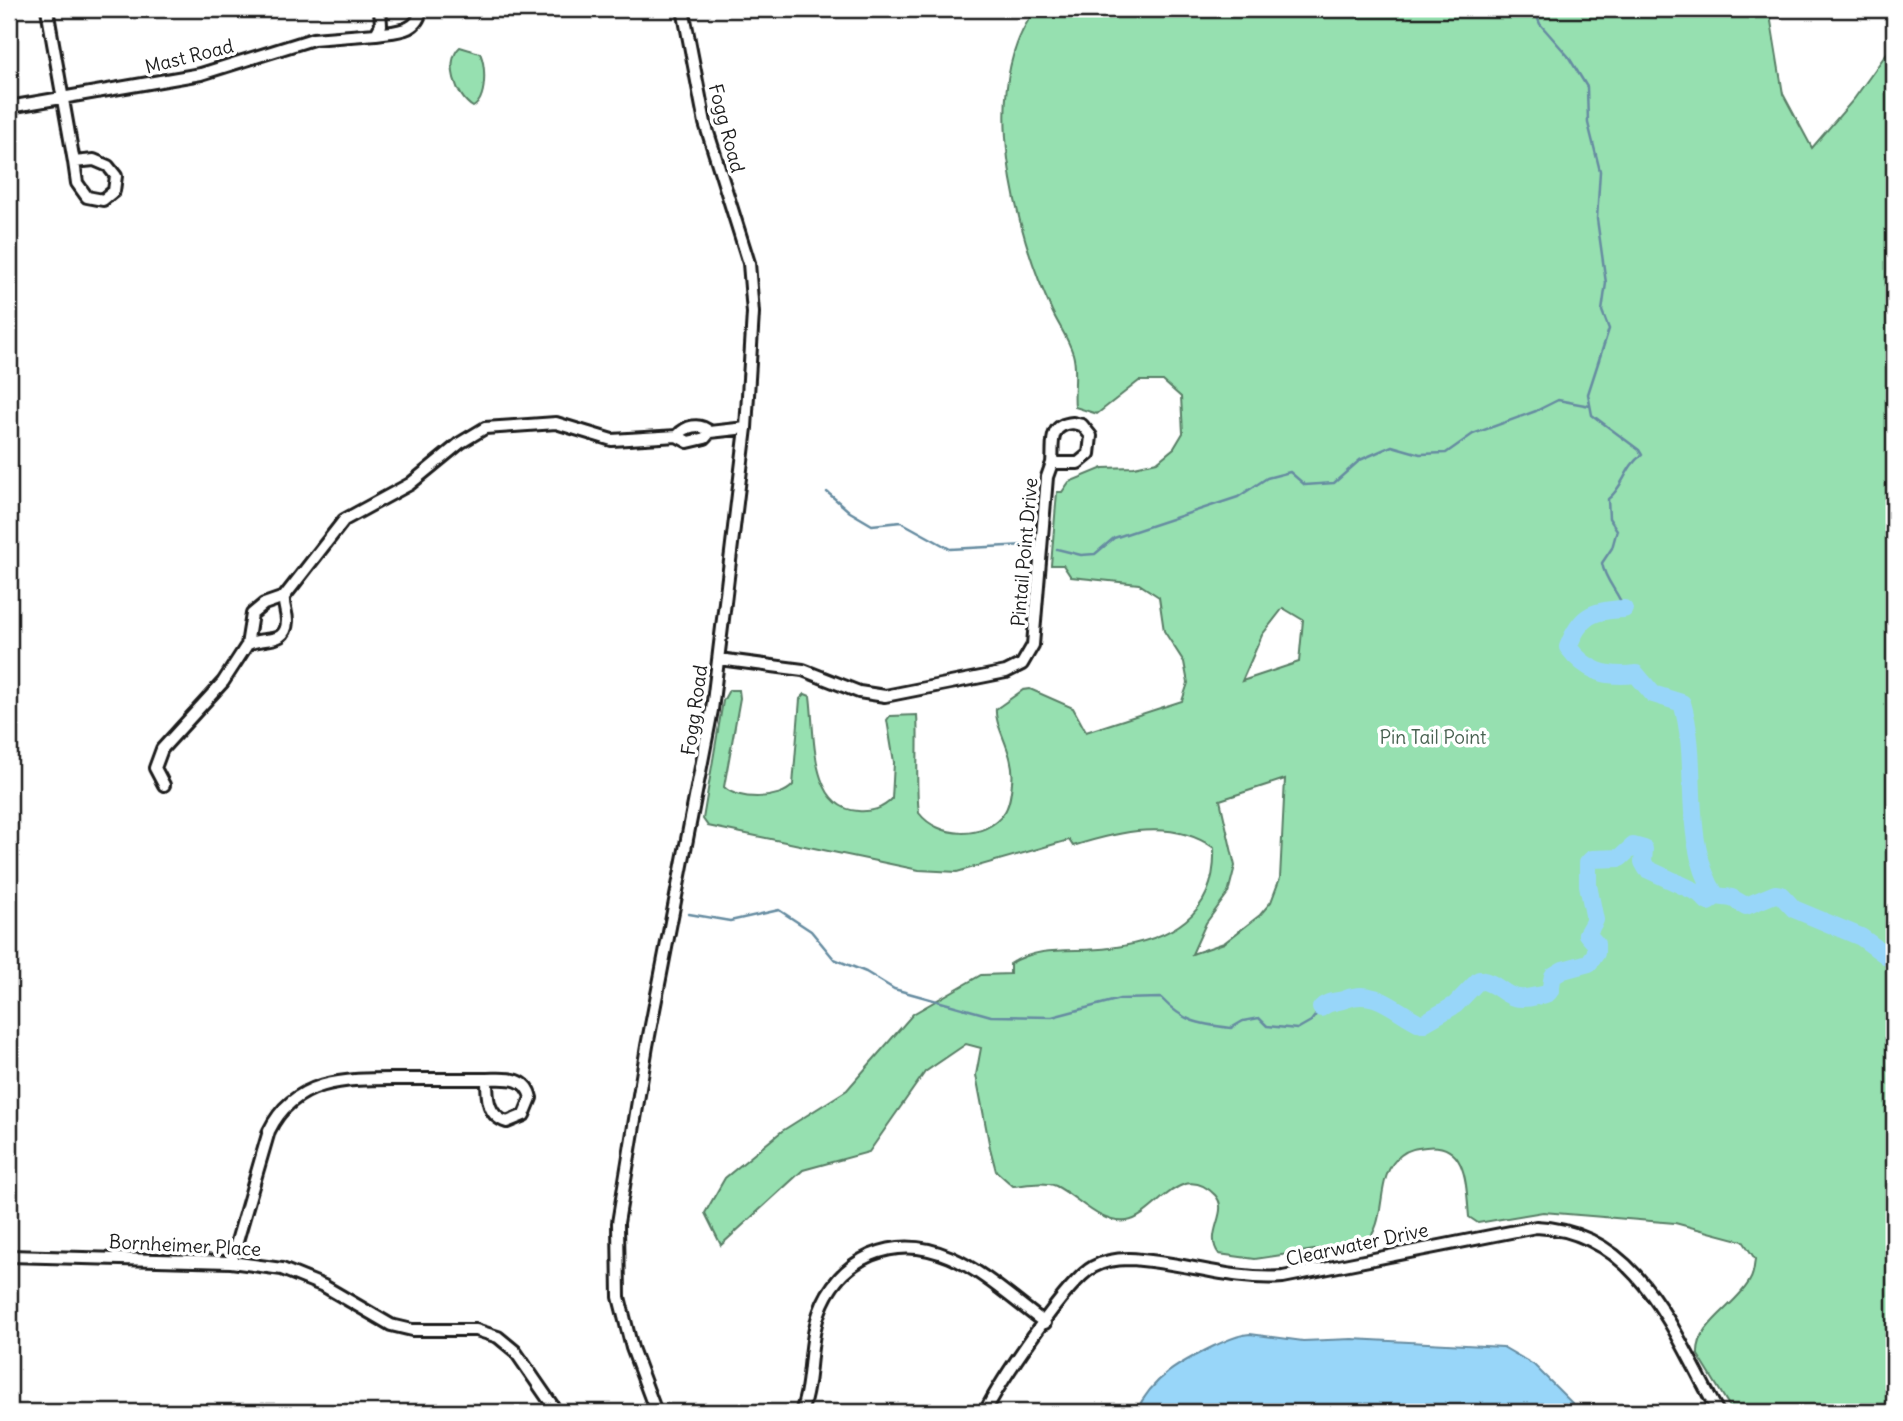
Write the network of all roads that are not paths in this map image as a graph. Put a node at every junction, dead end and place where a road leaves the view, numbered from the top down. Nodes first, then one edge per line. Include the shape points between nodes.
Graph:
1 (47, 9) edge
2 (380, 9) edge
3 (421, 9) edge
4 (682, 9) edge
5 (376, 34) junction
6 (62, 97) junction
7 (9, 107) edge
8 (74, 162) junction
9 (746, 428) junction
10 (1052, 463) junction
11 (284, 597) junction
12 (247, 645) junction
13 (719, 659) junction
14 (164, 785) dead end
15 (487, 1079) junction
16 (9, 1256) edge
17 (231, 1262) junction
18 (1045, 1323) junction
19 (557, 1412) edge
20 (656, 1412) edge
21 (801, 1412) edge
22 (985, 1412) edge
23 (1718, 1412) edge

1 - 6 street
2 - 5 street via 381,25
3 - 5 street, Mast Road via 411,28
4 - 9 street, Fogg Road via 705,123 746,250 752,284
5 - 6 street, Mast Road via 302,41 201,74
6 - 7 street, Mast Road
6 - 8 street
8 - 8 street via 84,194 99,200 112,194 117,180 108,166 94,160
9 - 11 street via 710,432 699,441 688,442 677,436 612,440 549,423 485,428 410,484 344,520
9 - 13 street, Fogg Road
10 - 10 street, Pintail Point Drive via 1073,464 1086,458 1092,446 1086,428 1073,423 1058,428 1052,438
10 - 13 street, Pintail Point Drive via 1047,477 1034,635 1030,653 1016,668 980,680 877,696 803,670
11 - 12 street via 252,614
11 - 12 street via 284,632 276,639
12 - 14 street via 223,682 162,749 155,768
13 - 20 street, Fogg Road via 618,1223 619,1297
15 - 15 street via 513,1079 525,1085 531,1098 524,1115 508,1122 495,1116 487,1101
15 - 17 street via 351,1079 319,1085 297,1096 269,1130
16 - 17 street, Bornheimer Place
17 - 19 street, Bornheimer Place via 260,1264 303,1277 401,1328 465,1329 498,1337 515,1351
18 - 21 street via 950,1256 918,1247 877,1253 841,1276 824,1300
18 - 22 street, Clearwater Drive
18 - 23 street, Clearwater Drive via 1087,1271 1111,1261 1141,1260 1240,1276 1283,1277 1504,1230 1558,1228 1600,1242 1635,1272

